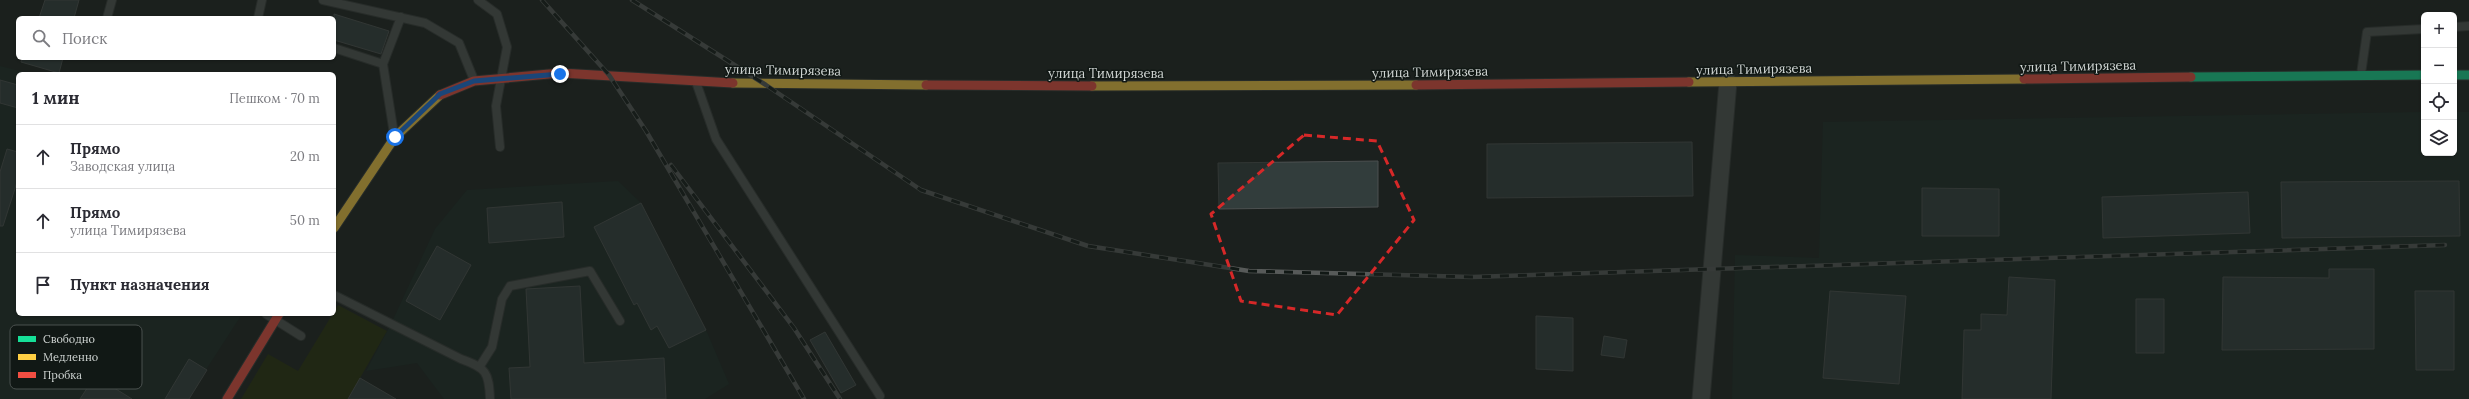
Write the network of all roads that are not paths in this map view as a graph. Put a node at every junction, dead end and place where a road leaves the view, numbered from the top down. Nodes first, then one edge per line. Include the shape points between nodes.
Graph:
1 (112, 0) edge
2 (262, 0) edge
3 (324, 0) edge
4 (478, 0) edge
5 (108, 16) edge
6 (258, 16) edge
7 (401, 17) junction
8 (2469, 26) edge
9 (2457, 27) edge
10 (2421, 29) edge
11 (336, 49) edge
12 (384, 64) junction
13 (2421, 75) edge
14 (2457, 75) edge
15 (2469, 75) edge
16 (2361, 76) junction
17 (500, 77) junction
18 (695, 80) junction
19 (474, 81) junction
20 (1728, 82) junction
21 (395, 137) junction
22 (500, 147) dead end
23 (336, 225) edge
24 (336, 296) edge
25 (277, 317) edge
26 (620, 321) dead end
27 (302, 336) dead end
28 (480, 366) junction
29 (880, 396) dead end
30 (227, 399) edge
31 (490, 399) edge
32 (1701, 399) edge

1 - 5 lane
2 - 6 lane
3 - 7 lane
4 - 17 lane via 496,14 507,47
7 - 12 lane
7 - 19 lane via 425,23 459,43
8 - 9 lane
10 - 16 lane via 2367,32
11 - 12 lane
12 - 21 lane
13 - 16 main road, улица Тимирязева
14 - 15 main road
16 - 20 main road, улица Тимирязева
17 - 18 main road, улица Тимирязева via 560,74
17 - 19 main road, улица Тимирязева
17 - 22 lane via 496,106
18 - 20 main road, улица Тимирязева via 766,85 1276,86
18 - 29 lane via 716,139
19 - 21 main road, улица Тимирязева via 440,94
20 - 32 street
21 - 23 main road
24 - 28 lane via 461,359
25 - 27 lane
25 - 30 main road
26 - 28 lane via 590,271 510,286 502,299 492,348
28 - 31 lane via 490,381

